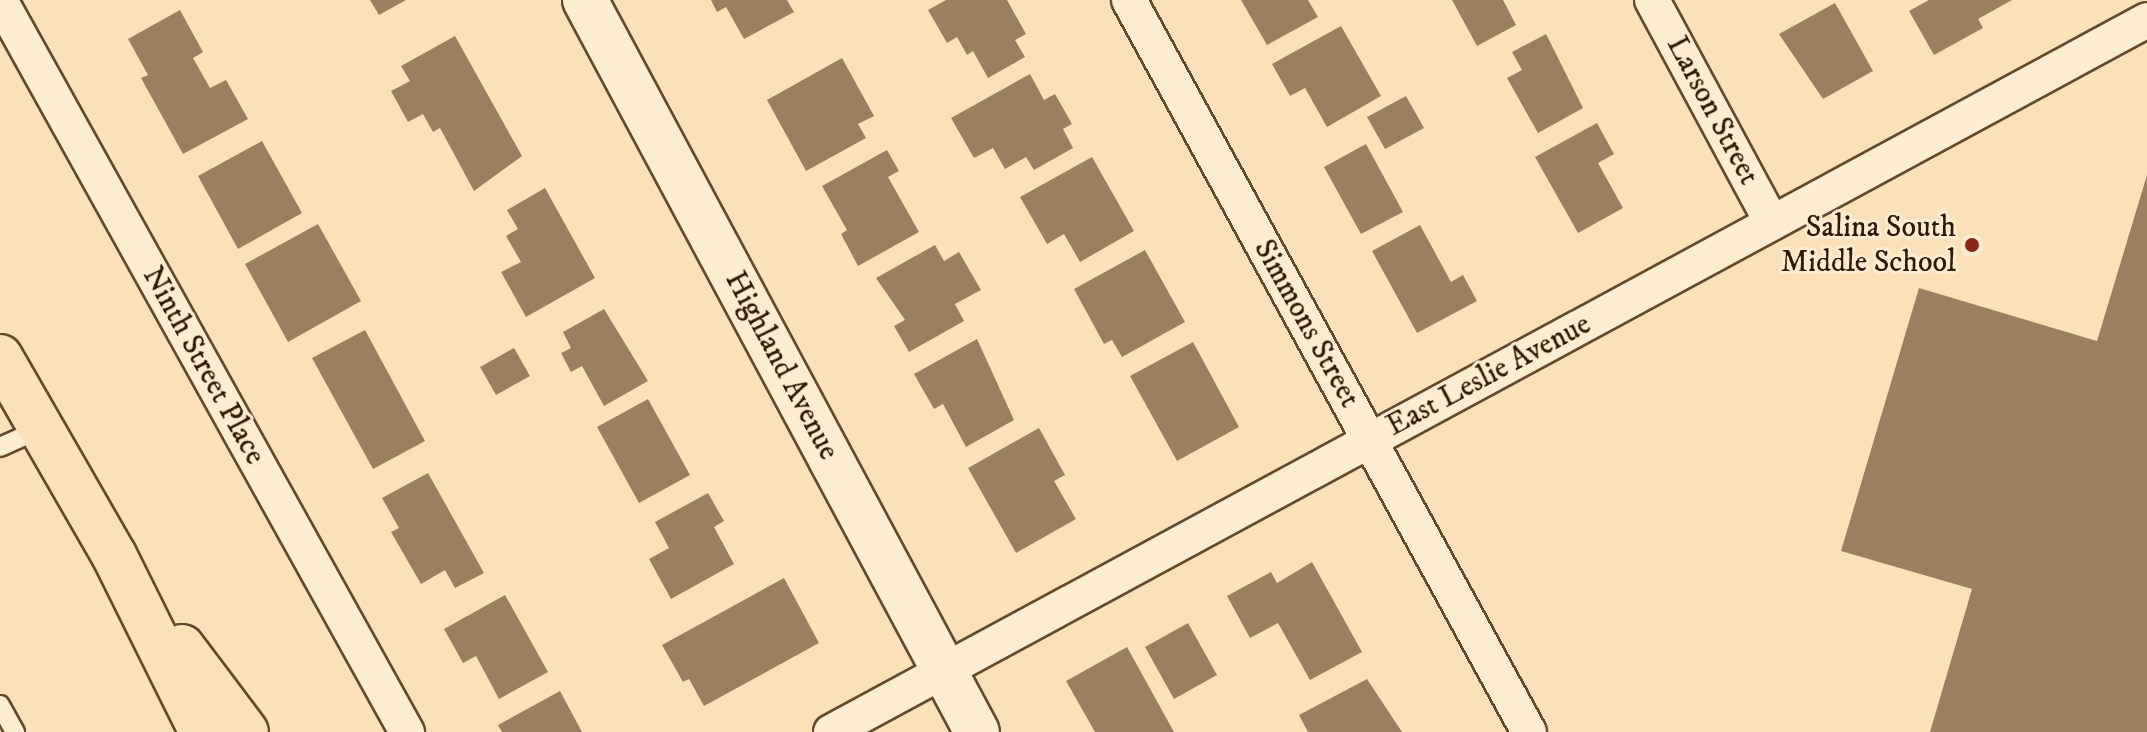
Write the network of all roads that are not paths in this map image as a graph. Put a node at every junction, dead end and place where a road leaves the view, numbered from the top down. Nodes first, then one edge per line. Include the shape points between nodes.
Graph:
1 (0, 0) edge
2 (585, 0) edge
3 (1129, 0) edge
4 (1652, 0) edge
5 (2147, 20) edge
6 (1772, 223) junction
7 (0, 357) edge
8 (40, 429) junction
9 (1370, 440) junction
10 (0, 447) edge
11 (114, 555) junction
12 (944, 671) junction
13 (0, 705) edge
14 (15, 732) edge
15 (202, 732) edge
16 (246, 732) edge
17 (407, 732) edge
18 (831, 732) edge
19 (977, 732) edge
20 (1529, 732) edge

1 - 17 street, Ninth Street Place
2 - 12 street, Highland Avenue
3 - 9 street, Simmons Street
4 - 6 street, Larson Street
5 - 6 street, East Leslie Avenue
6 - 9 street, East Leslie Avenue
7 - 8 main road
8 - 10 lane
8 - 11 main road
9 - 12 street, East Leslie Avenue
9 - 20 street, Simmons Street
11 - 15 main road
11 - 16 main road
12 - 18 street, East Leslie Avenue
12 - 19 street, Highland Avenue
13 - 14 lane

